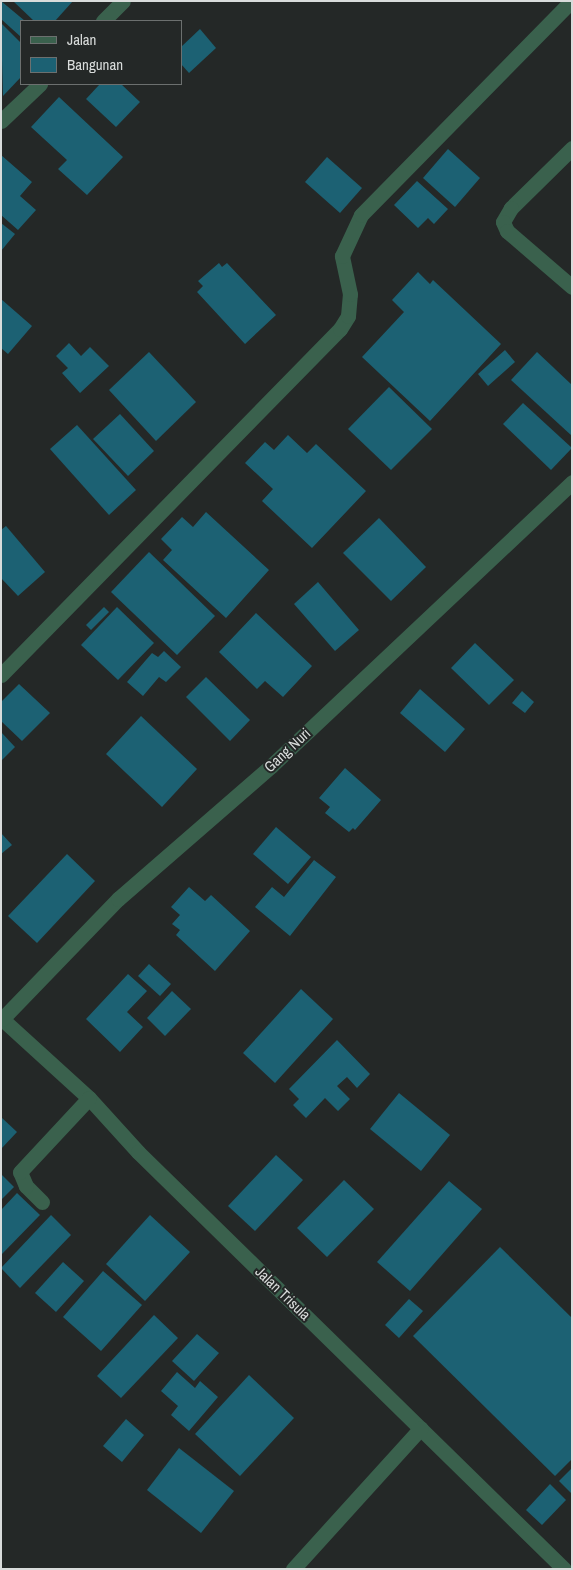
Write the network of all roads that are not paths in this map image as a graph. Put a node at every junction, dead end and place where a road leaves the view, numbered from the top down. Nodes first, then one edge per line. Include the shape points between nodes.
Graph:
1 (123, 1) edge
2 (572, 1) edge
3 (104, 20) edge
4 (39, 85) edge
5 (1, 122) edge
6 (572, 148) edge
7 (572, 287) edge
8 (572, 482) edge
9 (1, 675) edge
10 (2, 1018) edge
11 (89, 1098) junction
12 (42, 1202) dead end
13 (420, 1428) junction
14 (293, 1569) edge
15 (564, 1569) edge

1 - 3 street
2 - 9 street via 361,215 342,256 350,294 348,316 340,328
4 - 5 street
6 - 7 street via 511,208 504,222 507,231
8 - 10 street, Gang Nuri via 271,766 118,899
10 - 11 street, Jalan Trisula
11 - 12 street via 20,1172 26,1186
11 - 13 street, Jalan Trisula via 138,1152
13 - 14 street
13 - 15 street, Jalan Trisula

